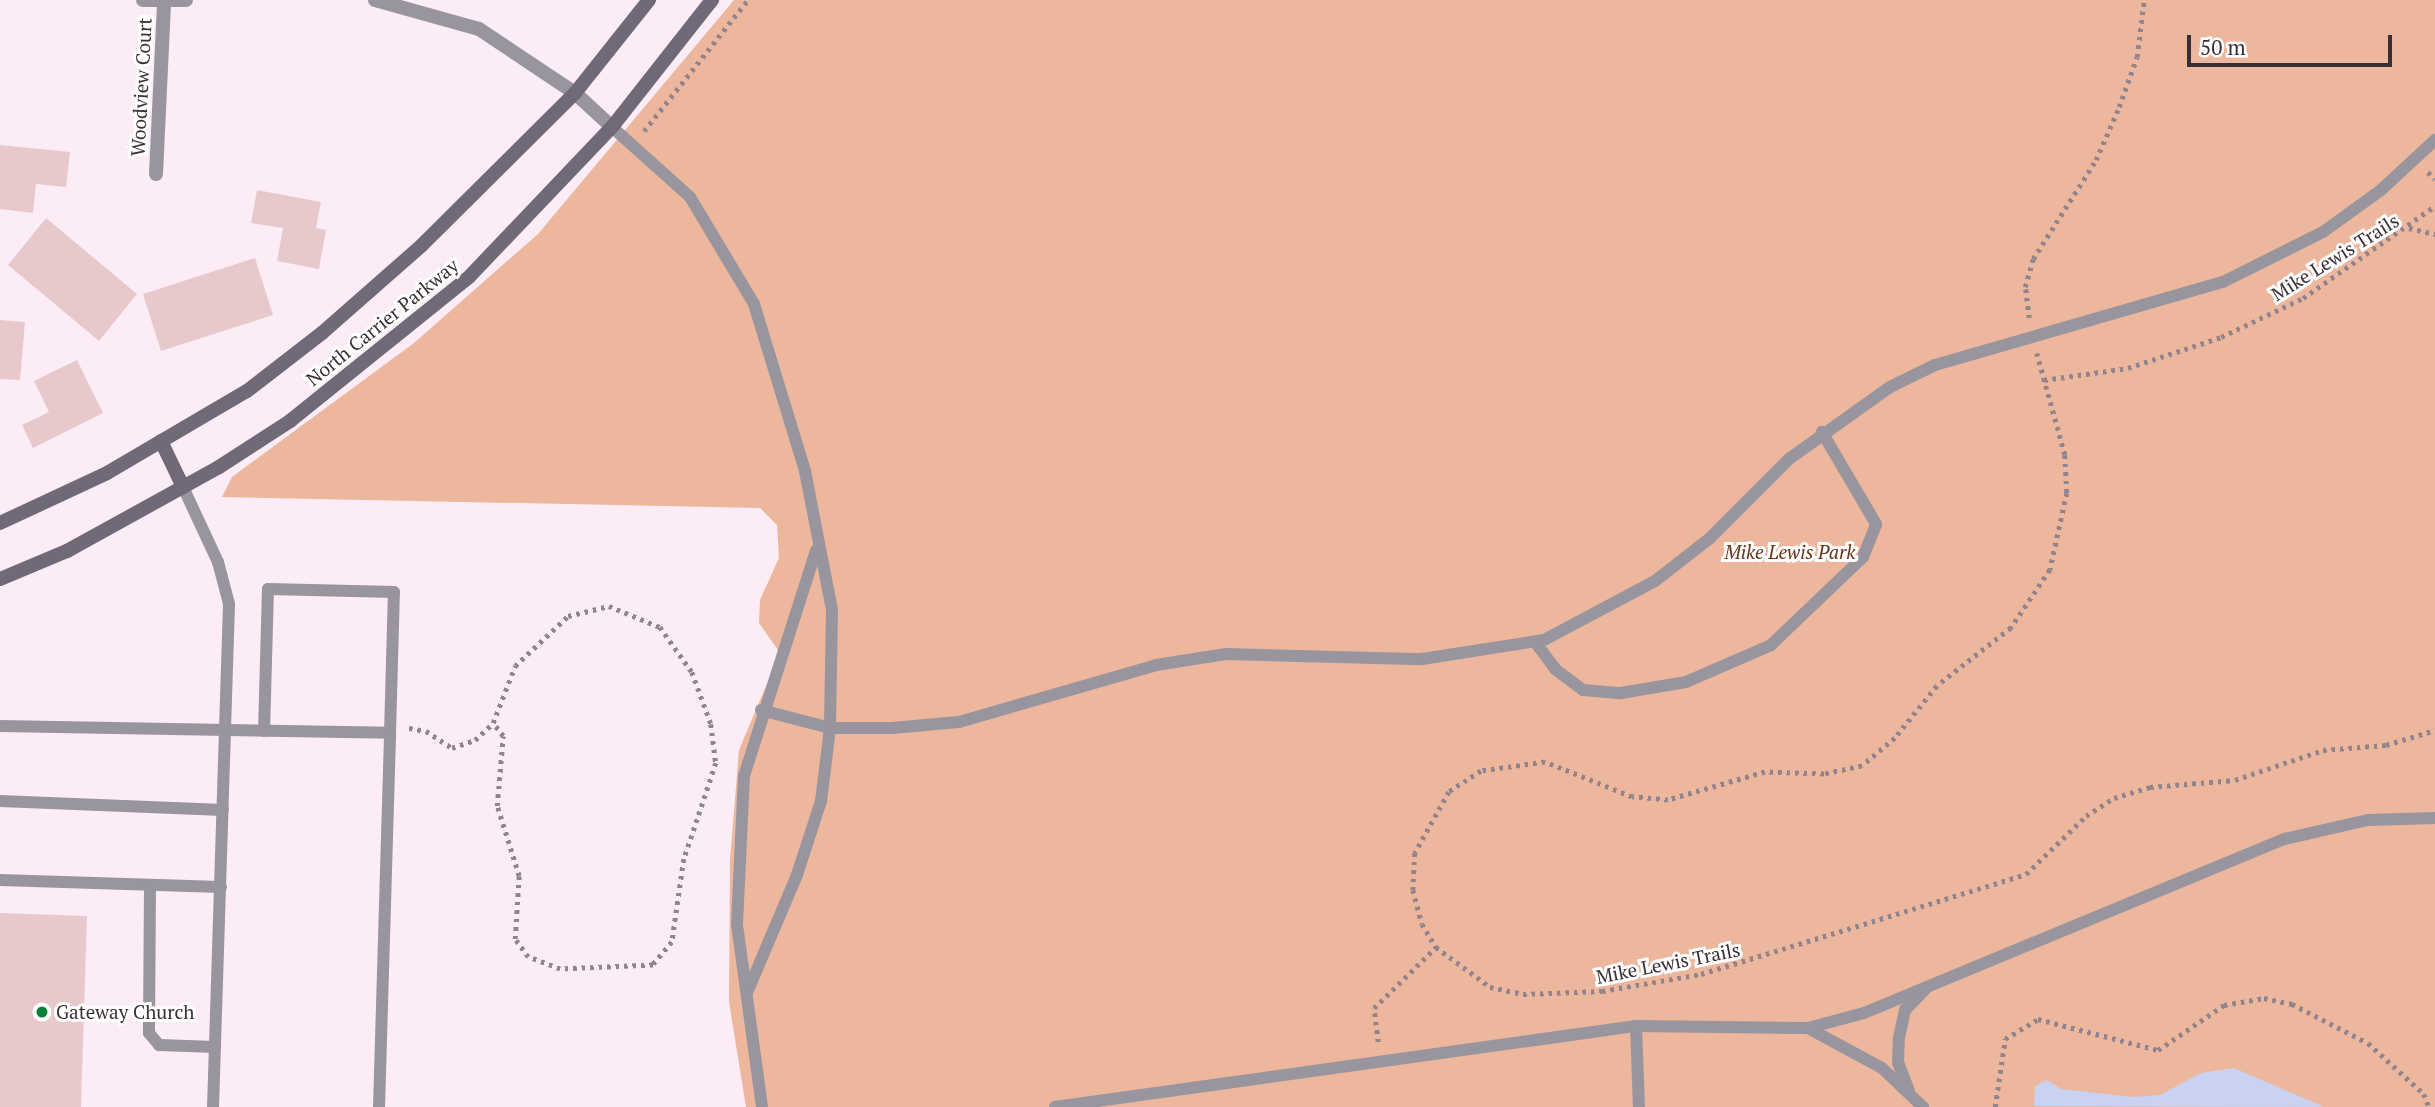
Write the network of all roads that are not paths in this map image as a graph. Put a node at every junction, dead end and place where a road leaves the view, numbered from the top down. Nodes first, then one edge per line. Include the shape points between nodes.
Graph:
1 (143, 0) edge
2 (186, 0) edge
3 (374, 0) edge
4 (649, 0) edge
5 (712, 0) edge
6 (164, 2) junction
7 (575, 93) junction
8 (612, 127) junction
9 (2435, 141) edge
10 (156, 174) dead end
11 (1822, 432) junction
12 (161, 441) junction
13 (183, 487) junction
14 (2, 519) edge
15 (816, 550) junction
16 (0, 579) edge
17 (1535, 642) junction
18 (761, 710) junction
19 (0, 726) edge
20 (830, 728) junction
21 (391, 729) junction
22 (226, 730) junction
23 (264, 731) junction
24 (0, 800) edge
25 (223, 810) junction
26 (2435, 818) edge
27 (0, 880) edge
28 (150, 885) junction
29 (221, 887) junction
30 (1930, 984) junction
31 (747, 993) junction
32 (1636, 1026) junction
33 (1808, 1028) junction
34 (215, 1047) junction
35 (1910, 1095) junction
36 (213, 1107) edge
37 (379, 1107) edge
38 (762, 1107) edge
39 (1055, 1107) edge
40 (1639, 1107) edge
41 (1923, 1107) edge

1 - 6 street
2 - 6 street
3 - 7 street via 479,29
4 - 7 main road, North Carrier Parkway
5 - 8 main road, North Carrier Parkway
6 - 10 street, Woodview Court
7 - 8 street
7 - 12 main road, North Carrier Parkway via 422,245 320,334 247,391
8 - 13 main road, North Carrier Parkway via 469,277 290,421
8 - 15 lane via 691,197 754,304 804,471
9 - 11 lane via 2381,190 2276,256 2158,304 1935,365 1890,387
11 - 17 lane via 1710,538 1655,581
11 - 17 lane via 1876,524 1863,557 1771,645 1686,682 1621,693 1583,690 1556,669
12 - 13 main road
12 - 14 main road, North Carrier Parkway
13 - 16 main road, North Carrier Parkway via 67,551
13 - 22 lane via 218,562 229,604
15 - 18 lane
15 - 20 lane via 832,610
17 - 20 lane via 1422,659 1226,654 1156,665 960,722
18 - 20 lane
18 - 31 lane via 744,776 738,849 737,924
19 - 22 lane
20 - 31 lane via 821,801 797,875
21 - 23 lane
21 - 23 lane via 394,592 268,589
21 - 37 lane
22 - 23 lane
22 - 25 lane
24 - 25 lane
25 - 29 lane
26 - 30 lane via 2368,820 2285,839
27 - 28 lane
28 - 29 lane
28 - 34 lane via 149,1033 159,1045
29 - 34 lane
30 - 33 lane via 1864,1013
30 - 35 lane via 1905,1010 1899,1038 1898,1063
31 - 38 lane
32 - 33 lane
32 - 39 lane
32 - 40 lane
33 - 35 lane via 1882,1068
34 - 36 lane
35 - 41 lane

